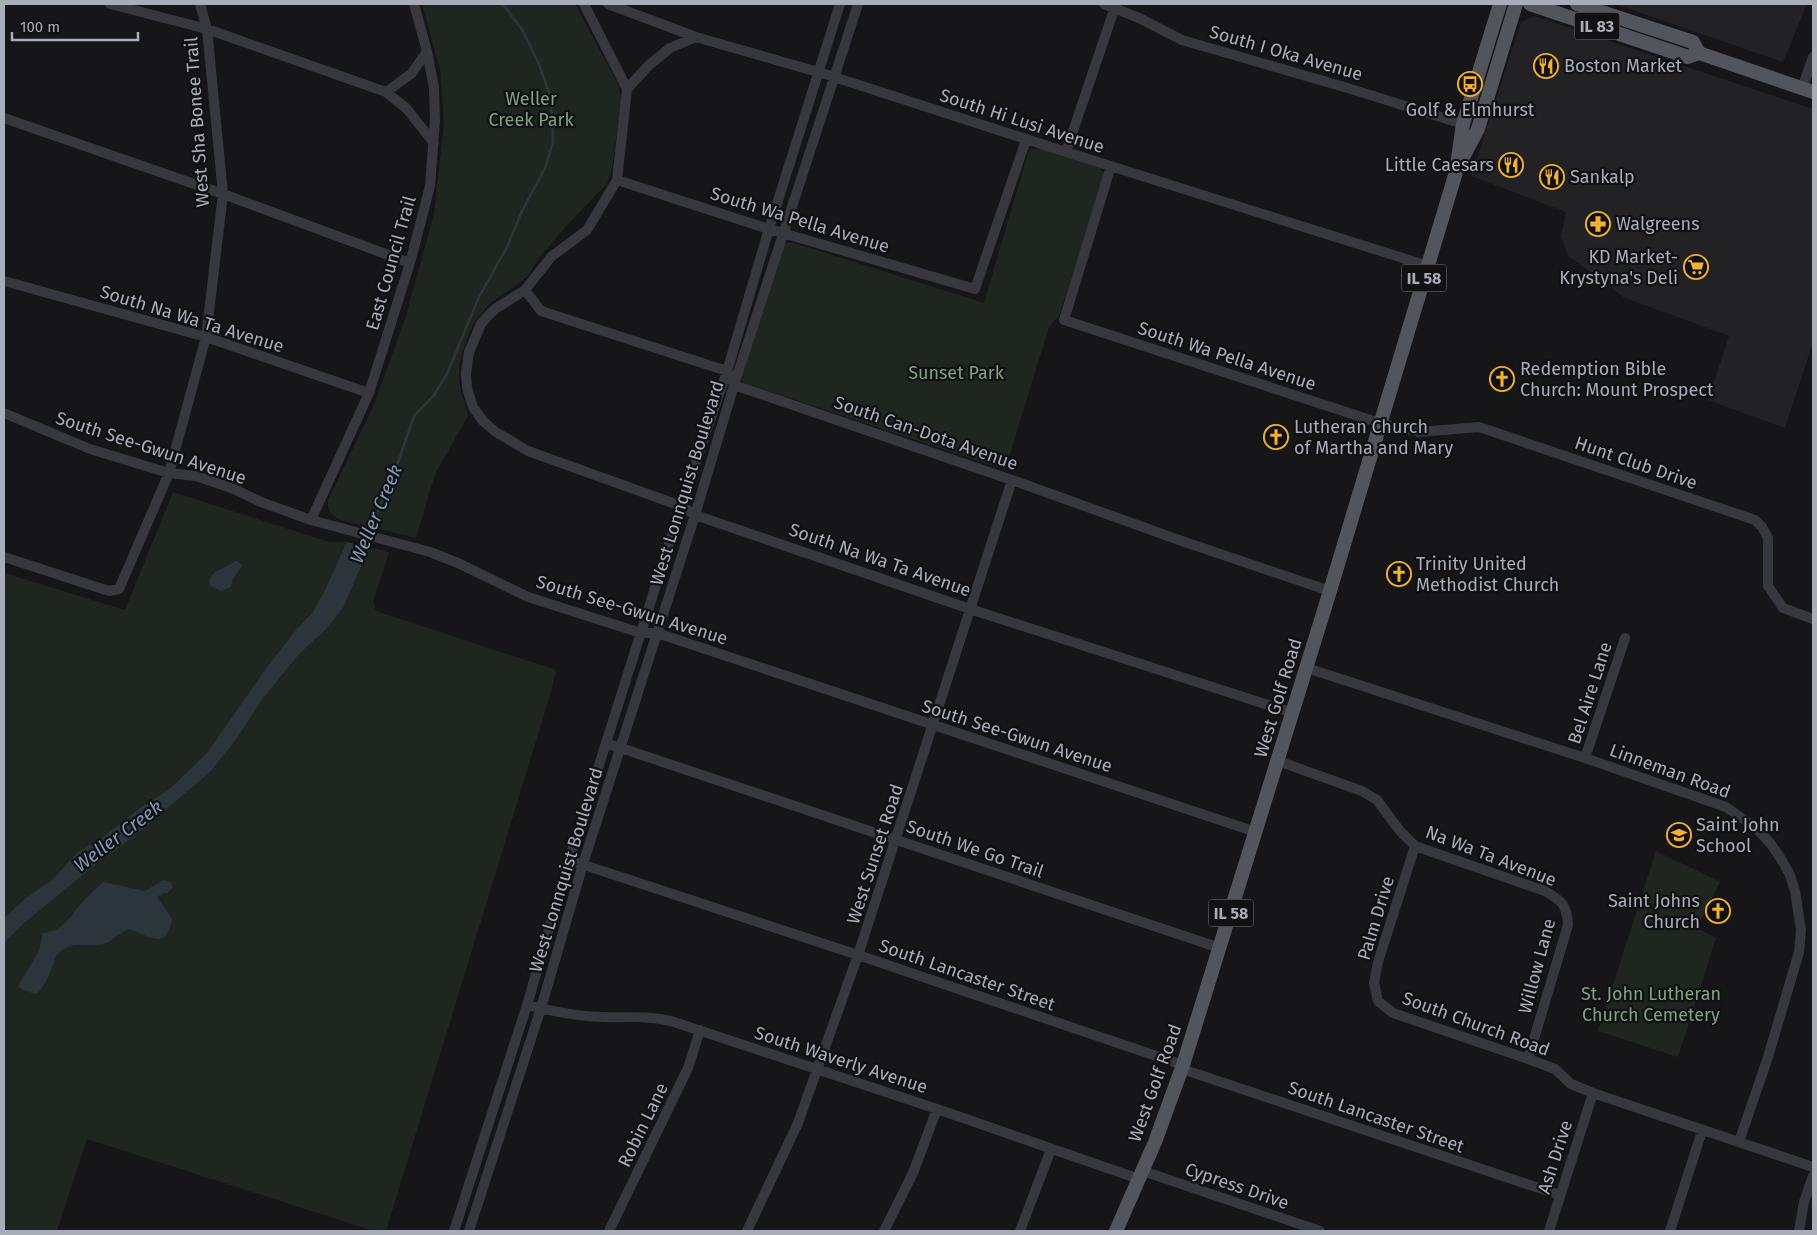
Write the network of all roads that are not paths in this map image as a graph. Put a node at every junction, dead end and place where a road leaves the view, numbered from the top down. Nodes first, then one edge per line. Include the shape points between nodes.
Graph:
1 (110, 4) edge
2 (200, 4) edge
3 (414, 4) edge
4 (584, 4) edge
5 (608, 4) edge
6 (840, 4) edge
7 (858, 4) edge
8 (1104, 4) edge
9 (1500, 4) edge
10 (1516, 4) edge
11 (1530, 4) edge
12 (1577, 4) edge
13 (1116, 6) edge
14 (207, 29) junction
15 (696, 37) junction
16 (427, 51) junction
17 (1699, 53) junction
18 (1813, 57) edge
19 (817, 72) junction
20 (835, 77) junction
21 (627, 90) junction
22 (1808, 91) edge
23 (386, 92) junction
24 (4, 118) edge
25 (1463, 124) junction
26 (1026, 140) junction
27 (434, 143) junction
28 (1066, 152) junction
29 (1111, 166) junction
30 (1457, 170) junction
31 (617, 180) junction
32 (223, 194) junction
33 (769, 229) junction
34 (783, 233) junction
35 (410, 263) junction
36 (1428, 266) junction
37 (4, 281) edge
38 (525, 290) junction
39 (206, 337) junction
40 (727, 371) junction
41 (734, 385) junction
42 (369, 394) junction
43 (4, 413) edge
44 (1380, 422) junction
45 (169, 473) junction
46 (1012, 480) junction
47 (681, 506) junction
48 (695, 514) junction
49 (311, 520) junction
50 (4, 557) edge
51 (1330, 591) junction
52 (970, 609) junction
53 (1813, 619) edge
54 (657, 632) junction
55 (641, 633) junction
56 (1625, 638) dead end
57 (1307, 668) junction
58 (1293, 712) junction
59 (934, 725) junction
60 (606, 743) junction
61 (620, 747) junction
62 (1585, 758) junction
63 (1278, 761) junction
64 (1256, 832) junction
65 (897, 839) junction
66 (1415, 846) junction
67 (569, 860) junction
68 (584, 864) junction
69 (1567, 910) joint
70 (1220, 948) junction
71 (858, 955) junction
72 (1378, 1001) joint
73 (527, 1005) junction
74 (541, 1008) junction
75 (700, 1030) junction
76 (1528, 1059) junction
77 (1183, 1067) junction
78 (818, 1070) junction
79 (1593, 1094) junction
80 (937, 1109) junction
81 (1702, 1131) junction
82 (1739, 1142) junction
83 (1051, 1149) junction
84 (1813, 1167) edge
85 (1141, 1175) junction
86 (1813, 1176) edge
87 (1560, 1195) junction
88 (454, 1231) edge
89 (469, 1231) edge
90 (609, 1231) edge
91 (747, 1231) edge
92 (884, 1231) edge
93 (1020, 1231) edge
94 (1116, 1231) edge
95 (1320, 1231) edge
96 (1549, 1231) edge
97 (1670, 1231) edge
98 (1798, 1231) edge

1 - 14 street
2 - 14 street, West Sha Bonee Trail
3 - 16 street, East Council Trail
4 - 21 street
5 - 15 street, South Hi Lusi Avenue
6 - 19 street, West Lonnquist Boulevard
7 - 20 street, West Lonnquist Boulevard
8 - 13 street, South I Oka Avenue
9 - 25 main road, West Golf Road / IL 58
10 - 30 main road, West Golf Road / IL 58 via 1478,129
11 - 17 main road, IL 83 via 1688,57
12 - 17 main road, IL 83 via 1692,42
13 - 25 street, South I Oka Avenue via 1182,40
13 - 28 street
14 - 23 street
14 - 32 street, West Sha Bonee Trail
15 - 19 street, South Hi Lusi Avenue
15 - 21 street via 670,48 648,65
16 - 23 street via 412,73
16 - 27 street, East Council Trail via 434,88
17 - 22 main road, IL 83
18 - 22 street
19 - 20 street, South Hi Lusi Avenue
19 - 33 street, West Lonnquist Boulevard
20 - 26 street, South Hi Lusi Avenue
20 - 34 street, West Lonnquist Boulevard
21 - 31 street
23 - 27 street via 406,108
24 - 32 street
25 - 30 main road, West Golf Road / IL 58
26 - 28 street, South Hi Lusi Avenue
26 - 34 street, South Wa Pella Avenue via 975,289
27 - 35 street, East Council Trail via 430,186
28 - 29 street, South Hi Lusi Avenue
29 - 36 street, South Hi Lusi Avenue
29 - 44 street, South Wa Pella Avenue via 1064,320
30 - 36 main road, West Golf Road / IL 58
31 - 33 street, South Wa Pella Avenue
31 - 38 street via 587,230 551,257
32 - 35 street
32 - 39 street, West Sha Bonee Trail
33 - 34 street, South Wa Pella Avenue
33 - 40 street, West Lonnquist Boulevard
34 - 41 street, West Lonnquist Boulevard
35 - 42 street, East Council Trail
36 - 44 main road, West Golf Road / IL 58
37 - 39 street, South Na Wa Ta Avenue
38 - 40 street via 541,311
38 - 47 street, South Na Wa Ta Avenue via 495,309 481,324 469,352 467,388 483,421 528,451
39 - 42 street, South Na Wa Ta Avenue
39 - 45 street, West Sha Bonee Trail
40 - 41 street
40 - 47 street, West Lonnquist Boulevard
41 - 46 street, South Can-Dota Avenue
41 - 48 street, West Lonnquist Boulevard
42 - 49 street, East Council Trail
43 - 45 street, South See-Gwun Avenue via 90,449
44 - 51 main road, West Golf Road / IL 58
44 - 53 street, Hunt Club Drive via 1420,432 1479,427 1755,520 1768,538 1768,586 1783,608
45 - 49 street, South See-Gwun Avenue via 196,476
45 - 50 street, West Sha Bonee Trail via 119,590 109,591
46 - 51 street, South Can-Dota Avenue
46 - 52 street, West Sunset Road
47 - 48 street, South Na Wa Ta Avenue
47 - 55 street, West Lonnquist Boulevard
48 - 52 street, South Na Wa Ta Avenue
48 - 54 street, West Lonnquist Boulevard
49 - 55 street, South See-Gwun Avenue via 430,552 528,597
51 - 57 main road, West Golf Road / IL 58
52 - 58 street, South Na Wa Ta Avenue
52 - 59 street, West Sunset Road
54 - 55 street, South See-Gwun Avenue
54 - 59 street, South See-Gwun Avenue
54 - 61 street, West Lonnquist Boulevard
55 - 60 street, West Lonnquist Boulevard
56 - 62 street, Bel Aire Lane
57 - 58 main road, West Golf Road / IL 58
57 - 62 street, Linneman Road
58 - 63 main road, West Golf Road / IL 58
59 - 64 street, South See-Gwun Avenue
59 - 65 street, West Sunset Road
60 - 61 street, South We Go Trail
60 - 67 street, West Lonnquist Boulevard
61 - 65 street, South We Go Trail
61 - 68 street, West Lonnquist Boulevard
62 - 82 street, Linneman Road via 1726,807 1757,829 1790,876 1800,912 1799,953
63 - 64 main road, West Golf Road / IL 58
63 - 66 street, Na Wa Ta Avenue via 1362,791 1377,800
64 - 70 main road, West Golf Road / IL 58
65 - 70 street, South We Go Trail
65 - 71 street, West Sunset Road
66 - 69 street, Na Wa Ta Avenue via 1545,891
66 - 72 street, Palm Drive via 1378,962 1374,983
67 - 68 street, South Lancaster Street
67 - 73 street, West Lonnquist Boulevard
68 - 71 street, South Lancaster Street
68 - 74 street, West Lonnquist Boulevard
69 - 76 street, Willow Lane via 1568,925
70 - 77 main road, West Golf Road / IL 58
71 - 77 street, South Lancaster Street
71 - 78 street, West Sunset Road
72 - 76 street, South Church Road via 1393,1013
73 - 74 street, South Waverly Avenue
73 - 88 street, West Lonnquist Boulevard
74 - 75 street, South Waverly Avenue via 583,1016 652,1017
74 - 89 street, West Lonnquist Boulevard
75 - 78 street, South Waverly Avenue
75 - 90 street, Robin Lane via 688,1068
76 - 79 street, South Church Road via 1555,1069 1571,1084
77 - 85 main road, West Golf Road / IL 58
77 - 87 street, South Lancaster Street
78 - 80 street, South Waverly Avenue
78 - 91 street, West Sunset Road via 798,1123
79 - 81 street, South Church Road
79 - 87 street, Ash Drive
80 - 83 street, South Waverly Avenue
80 - 92 street via 913,1173
81 - 82 street
81 - 97 street
82 - 84 street
83 - 85 street, South Waverly Avenue
83 - 93 street
85 - 94 main road, West Golf Road / IL 58
85 - 95 street, Cypress Drive
86 - 98 street
87 - 96 street, Ash Drive

